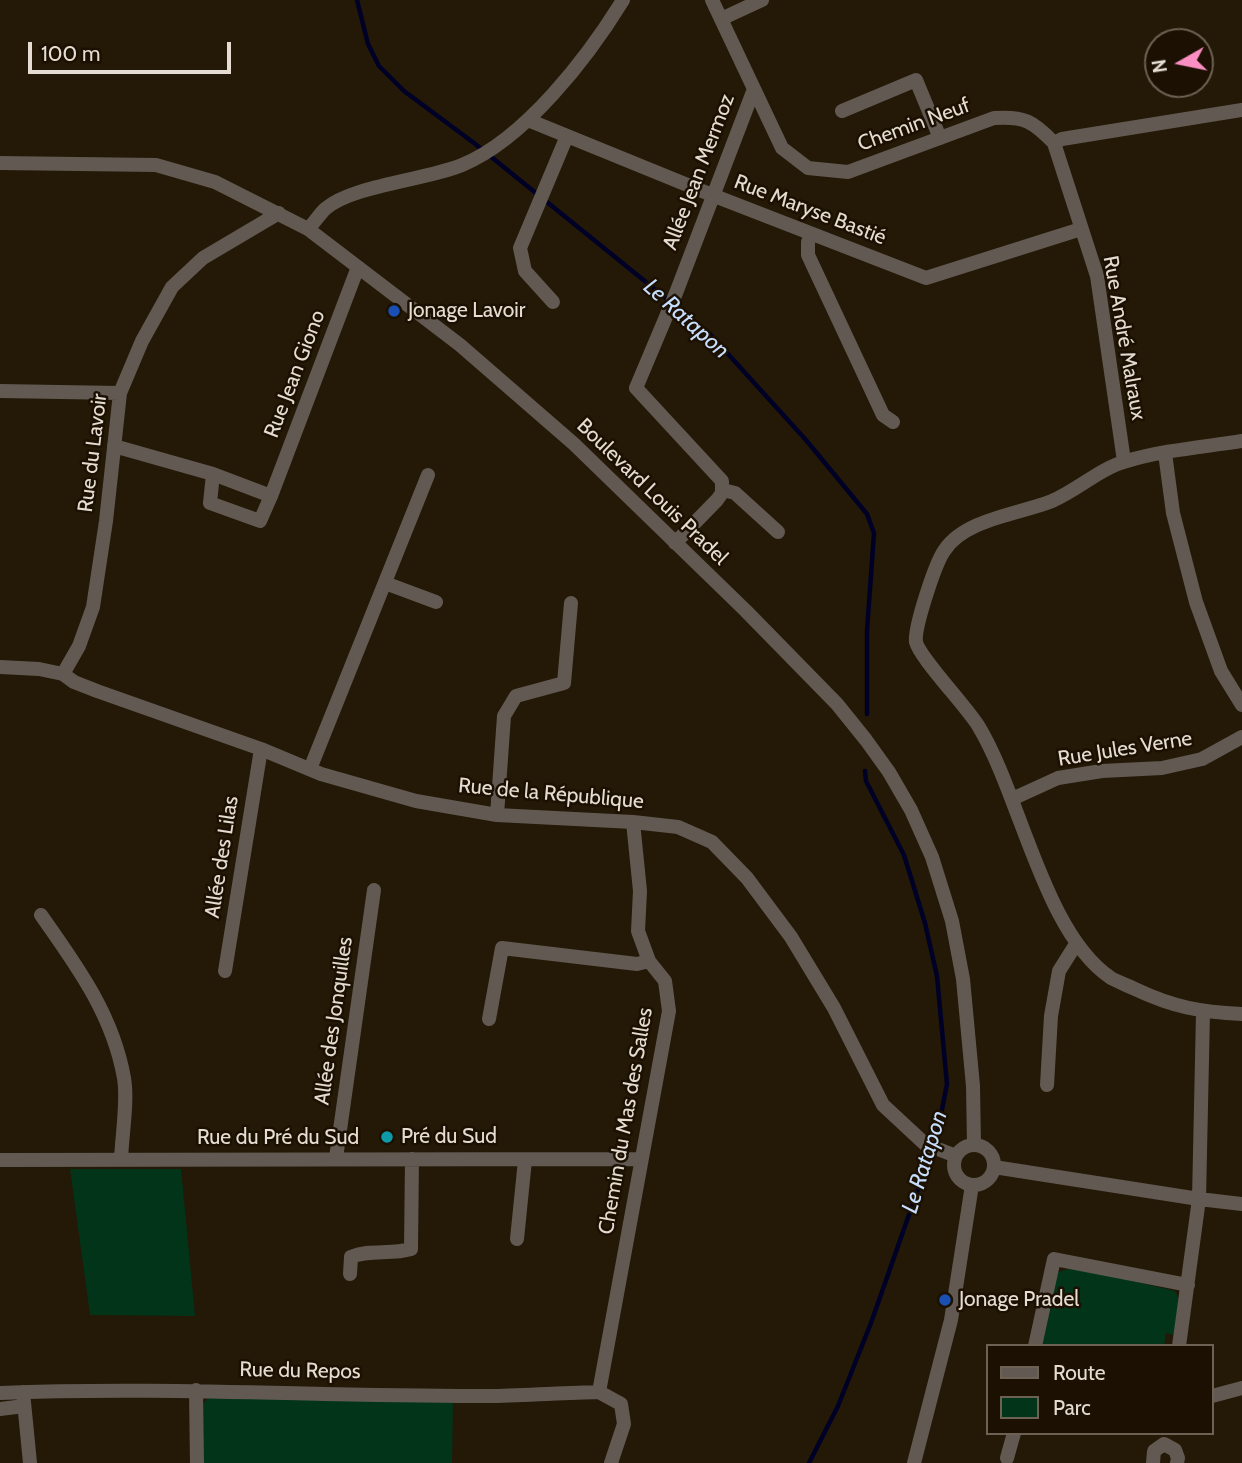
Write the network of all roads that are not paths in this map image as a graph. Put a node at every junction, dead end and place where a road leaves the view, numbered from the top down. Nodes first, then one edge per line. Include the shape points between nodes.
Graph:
1 (624, 0) edge
2 (712, 0) edge
3 (762, 0) edge
4 (721, 19) junction
5 (754, 89) junction
6 (1242, 110) edge
7 (842, 111) dead end
8 (528, 120) junction
9 (568, 136) junction
10 (940, 138) junction
11 (1054, 143) junction
12 (0, 163) edge
13 (712, 195) junction
14 (279, 213) junction
15 (308, 229) junction
16 (1081, 229) junction
17 (811, 233) junction
18 (358, 267) junction
19 (553, 302) dead end
20 (0, 391) edge
21 (120, 393) junction
22 (893, 422) dead end
23 (1242, 441) edge
24 (114, 446) junction
25 (1164, 453) junction
26 (1124, 461) junction
27 (213, 474) junction
28 (428, 475) dead end
29 (723, 490) junction
30 (271, 496) junction
31 (778, 532) dead end
32 (675, 543) junction
33 (385, 583) junction
34 (436, 602) dead end
35 (571, 603) dead end
36 (0, 667) edge
37 (63, 674) junction
38 (1242, 705) edge
39 (1242, 737) edge
40 (261, 749) junction
41 (310, 769) junction
42 (1012, 799) junction
43 (497, 815) junction
44 (633, 822) junction
45 (373, 890) dead end
46 (41, 915) dead end
47 (1076, 944) junction
48 (649, 961) junction
49 (225, 971) dead end
50 (1203, 1013) junction
51 (1242, 1014) edge
52 (489, 1018) dead end
53 (1047, 1085) dead end
54 (974, 1145) junction
55 (949, 1154) junction
56 (336, 1158) junction
57 (640, 1158) junction
58 (121, 1159) junction
59 (412, 1159) junction
60 (0, 1160) edge
61 (524, 1160) junction
62 (994, 1167) junction
63 (972, 1185) junction
64 (1199, 1199) junction
65 (1242, 1204) edge
66 (517, 1239) dead end
67 (350, 1274) dead end
68 (1188, 1285) junction
69 (1035, 1344) edge
70 (1179, 1344) edge
71 (1242, 1388) edge
72 (196, 1390) junction
73 (0, 1392) edge
74 (599, 1392) junction
75 (1214, 1395) edge
76 (24, 1399) junction
77 (0, 1409) edge
78 (1013, 1435) edge
79 (1169, 1439) edge
80 (1007, 1458) dead end
81 (30, 1463) edge
82 (197, 1463) edge
83 (611, 1463) edge
84 (914, 1463) edge
85 (1153, 1463) edge
86 (1177, 1463) edge

1 - 8 street via 586,56
2 - 4 street, Chemin Neuf
3 - 4 street
4 - 5 street, Chemin Neuf
5 - 10 street, Chemin Neuf via 782,148 808,168 848,172
5 - 13 street, Allée Jean Mermoz
6 - 11 street
7 - 10 street via 916,80
8 - 9 street, Rue Maryse Bastié
8 - 15 street via 478,158 350,196 326,208
9 - 13 street, Rue Maryse Bastié
9 - 19 street via 520,248 525,271
10 - 11 street, Chemin Neuf via 994,118 1016,117 1039,127
11 - 16 street, Rue André Malraux
12 - 14 street, Boulevard Louis Pradel via 156,164 215,182
13 - 17 street, Rue Maryse Bastié
13 - 29 street, Allée Jean Mermoz via 636,388 719,476
14 - 15 street, Boulevard Louis Pradel
14 - 21 street, Rue du Lavoir via 203,258 172,287
15 - 18 street, Boulevard Louis Pradel
16 - 17 street, Rue Maryse Bastié via 926,278
16 - 26 street, Rue André Malraux via 1097,276
17 - 22 street via 808,255 883,415
18 - 30 street, Rue Jean Giono
18 - 32 street, Boulevard Louis Pradel via 512,390
20 - 21 street
21 - 24 street, Rue du Lavoir
23 - 25 street
24 - 27 street
24 - 37 street, Rue du Lavoir via 93,607
25 - 26 street
25 - 38 street via 1173,513 1196,601 1221,671
26 - 42 street via 1053,501 961,534 944,551 934,573 917,629 918,648 980,729
27 - 30 street
27 - 30 street, Rue Jean Giono via 210,503 260,521
28 - 33 street
29 - 31 street via 734,493
29 - 32 street
32 - 54 street, Boulevard Louis Pradel via 836,705 889,772 911,810 953,921 964,979
33 - 34 street
33 - 41 street
35 - 43 street via 564,683 516,696 504,716
36 - 37 street, Rue de la République
37 - 40 street, Rue de la République via 97,691
39 - 42 street, Rue Jules Verne via 1202,759 1162,768 1058,778
40 - 41 street, Rue de la République
40 - 49 street, Allée des Lilas
41 - 43 street, Rue de la République via 416,801
42 - 47 street
43 - 44 street, Rue de la République
44 - 48 street, Chemin du Mas des Salles via 640,891 638,931
44 - 55 street, Rue de la République via 678,827 712,842 747,878 827,996 883,1105 925,1144
45 - 56 street, Allée des Jonquilles
46 - 58 street via 83,974 112,1029 125,1080
47 - 50 street via 1111,978 1160,1001
47 - 53 street via 1059,971
48 - 52 street via 636,964 502,948
48 - 57 street, Chemin du Mas des Salles via 665,981 669,1011
50 - 51 street
50 - 64 street
54 - 55 street
54 - 62 street via 990,1153
55 - 63 street via 956,1175
56 - 58 street, Rue du Pré du Sud
56 - 59 street, Rue du Pré du Sud
57 - 61 street, Rue du Pré du Sud
57 - 74 street, Chemin du Mas des Salles
58 - 60 street, Rue du Pré du Sud
59 - 61 street, Rue du Pré du Sud
59 - 67 street via 411,1249 358,1254 351,1257
61 - 66 street
62 - 63 street via 985,1182
62 - 64 street
63 - 84 street via 951,1320
64 - 65 street
64 - 68 street
68 - 69 street via 1054,1259
68 - 70 street
71 - 75 street
72 - 74 street, Rue du Repos via 494,1396
72 - 76 street, Rue du Repos
72 - 82 street
73 - 76 street, Rue du Repos
74 - 83 street via 621,1404 624,1424
76 - 77 street
76 - 81 street
78 - 80 street
79 - 85 street via 1156,1448
79 - 86 street

